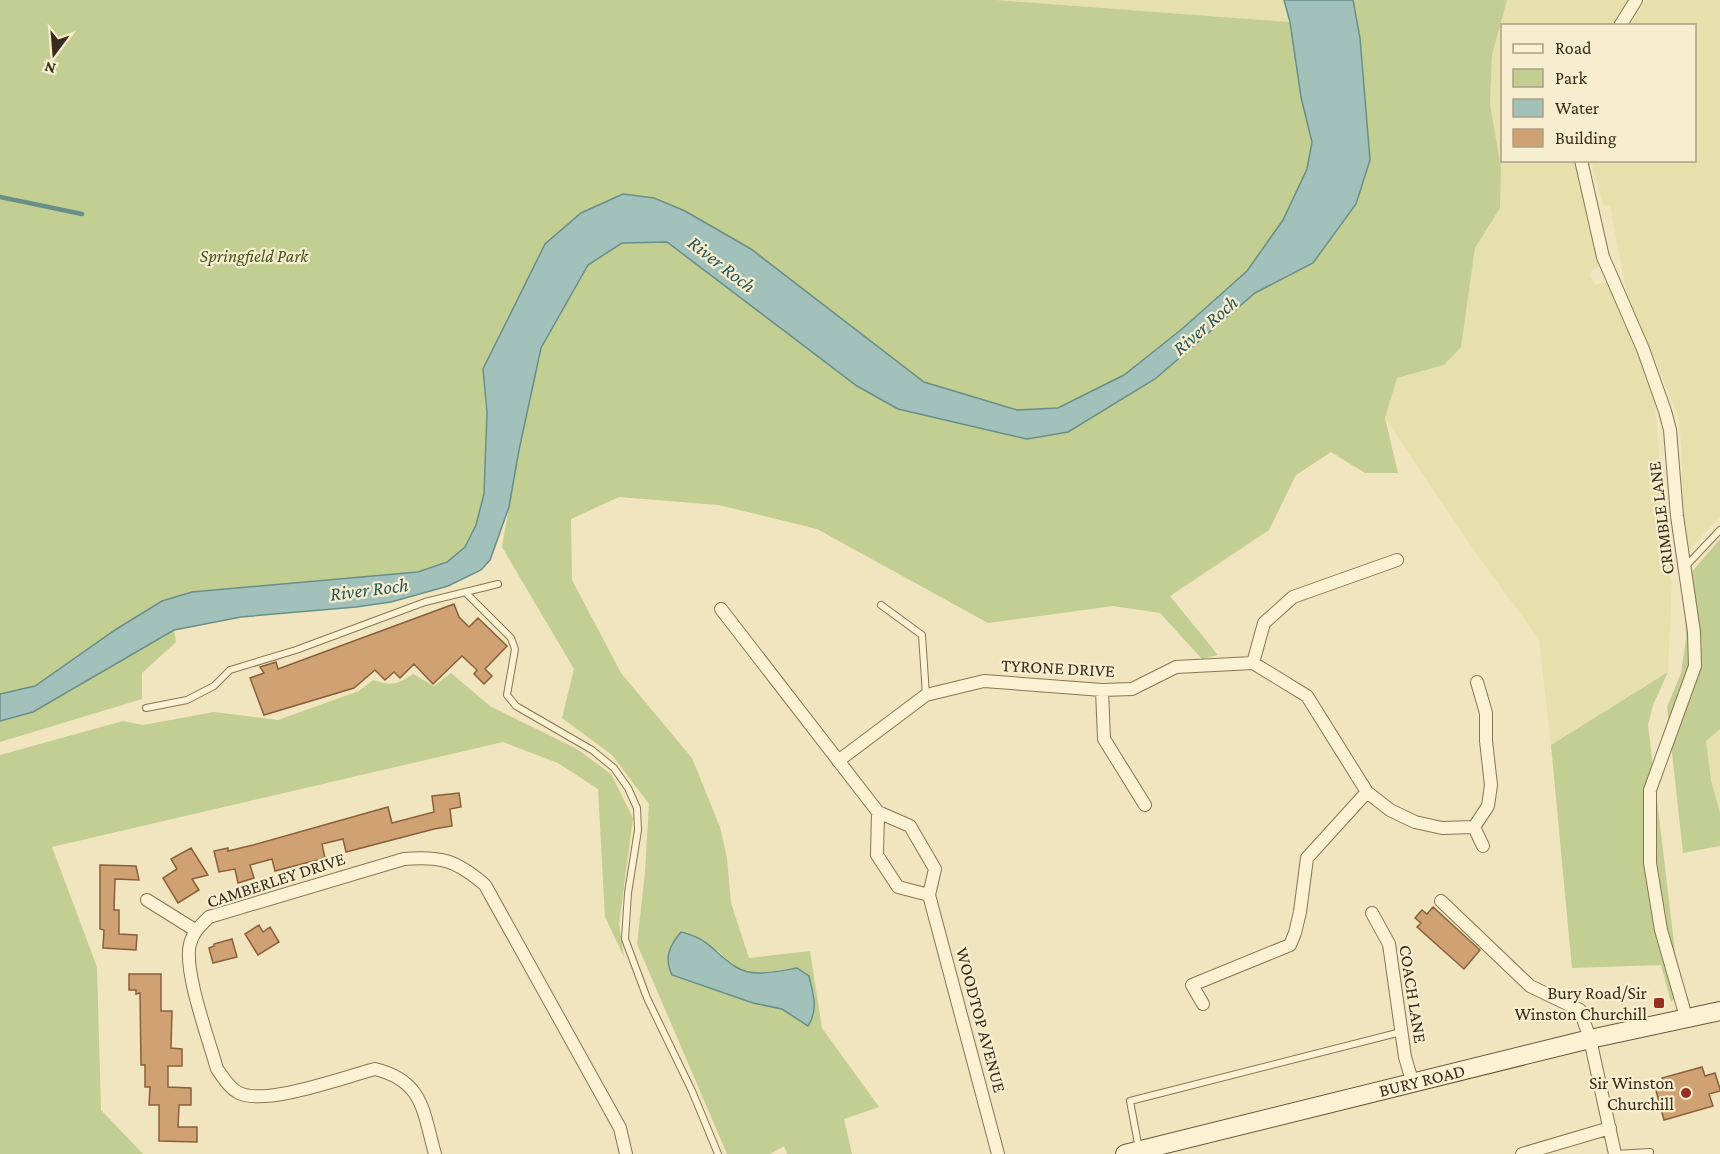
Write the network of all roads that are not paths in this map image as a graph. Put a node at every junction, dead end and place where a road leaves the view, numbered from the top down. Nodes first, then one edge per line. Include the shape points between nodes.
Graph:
1 (1636, 0) edge
2 (1621, 24) edge
3 (1581, 162) edge
4 (1720, 530) edge
5 (1397, 560) dead end
6 (1684, 568) junction
7 (498, 584) dead end
8 (465, 592) junction
9 (881, 605) dead end
10 (721, 609) dead end
11 (1253, 663) junction
12 (1477, 682) dead end
13 (1102, 690) junction
14 (926, 695) junction
15 (146, 708) dead end
16 (838, 761) junction
17 (1367, 792) junction
18 (1144, 805) dead end
19 (878, 812) junction
20 (1474, 828) junction
21 (1483, 846) dead end
22 (929, 896) junction
23 (147, 899) dead end
24 (1441, 901) dead end
25 (1372, 913) dead end
26 (195, 930) junction
27 (1203, 1004) dead end
28 (1720, 1011) edge
29 (1686, 1017) junction
30 (1402, 1032) junction
31 (1590, 1039) junction
32 (1413, 1084) junction
33 (1610, 1128) junction
34 (1132, 1152) edge
35 (1650, 1152) dead end
36 (435, 1154) edge
37 (626, 1154) edge
38 (718, 1154) edge
39 (998, 1154) edge
40 (1522, 1154) edge
41 (1615, 1154) edge

1 - 2 street
3 - 6 street, CRIMBLE LANE via 1603,257 1643,349 1670,430
4 - 6 lane
5 - 11 street via 1293,597 1264,623
6 - 29 street, CRIMBLE LANE via 1695,666 1650,790 1650,863 1662,930
7 - 8 lane
8 - 15 lane via 425,602 230,670 214,686 187,700
8 - 38 lane via 511,638 515,648 507,695 516,706 592,750 614,768 628,788 637,808 638,830 625,939 647,998
9 - 14 lane via 922,635
10 - 16 street, WOODTOP AVENUE
11 - 13 street, TYRONE DRIVE via 1176,666 1132,689
11 - 17 street via 1307,696
12 - 20 street via 1486,713 1491,785 1488,806
13 - 14 street, TYRONE DRIVE via 984,681
13 - 18 street via 1104,739
14 - 16 street, TYRONE DRIVE
16 - 19 street, WOODTOP AVENUE
17 - 20 street via 1390,810 1416,822 1442,828
17 - 27 street via 1307,858 1300,912 1290,945 1192,985
19 - 22 street, WOODTOP AVENUE via 910,826 935,869
19 - 22 street via 877,855 898,887
20 - 21 street
22 - 39 street, WOODTOP AVENUE
23 - 26 street
24 - 31 street via 1530,986 1580,1010
25 - 30 street, COACH LANE via 1389,944
26 - 36 street, CAMBERLEY DRIVE via 188,965 217,1069 227,1083 238,1092 271,1096 375,1069 391,1073 418,1096
26 - 37 street, CAMBERLEY DRIVE via 209,917 404,859 430,857 469,870 484,885 620,1128
28 - 29 main road, BURY ROAD
29 - 31 main road, BURY ROAD
30 - 32 street, COACH LANE
30 - 34 lane via 1130,1101
31 - 32 main road, BURY ROAD
31 - 33 street
32 - 34 main road, BURY ROAD
33 - 40 street
33 - 41 street
35 - 41 lane

